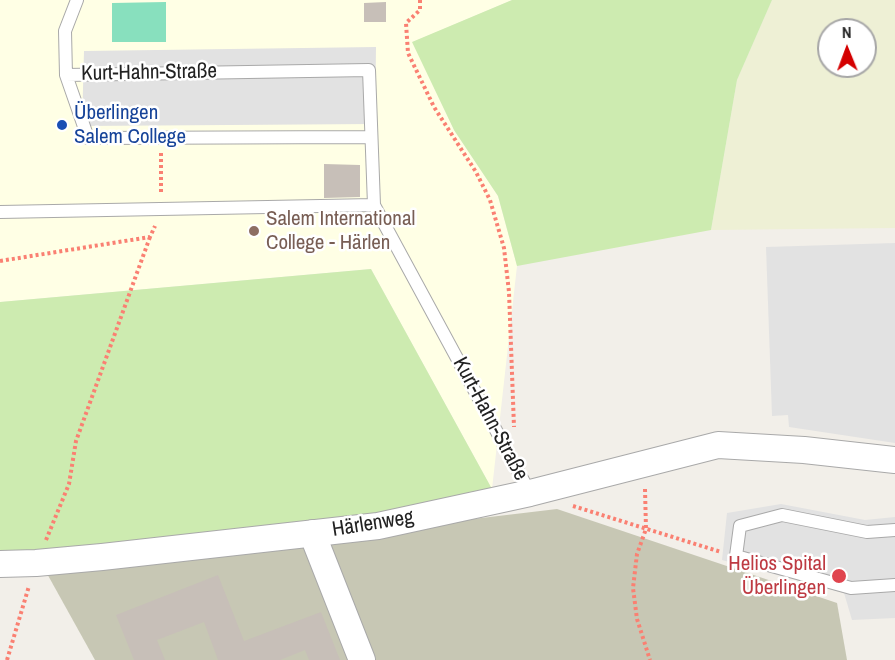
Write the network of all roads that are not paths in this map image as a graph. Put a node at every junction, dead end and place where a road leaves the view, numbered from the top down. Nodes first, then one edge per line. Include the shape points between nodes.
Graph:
1 (77, 0) edge
2 (66, 75) junction
3 (370, 137) junction
4 (374, 205) junction
5 (0, 213) edge
6 (895, 460) edge
7 (530, 493) junction
8 (895, 530) edge
9 (312, 533) junction
10 (0, 564) edge
11 (895, 585) edge
12 (362, 660) edge

1 - 2 lane via 65,31
2 - 3 lane, Kurt-Hahn-Straße via 88,138
2 - 3 lane, Kurt-Hahn-Straße via 369,70
3 - 4 lane, Kurt-Hahn-Straße
4 - 5 lane
4 - 7 lane, Kurt-Hahn-Straße
6 - 7 street, Kurt-Hahn-Straße via 718,445
7 - 9 street, Härlenweg via 378,526
8 - 11 lane via 867,532 782,515 740,526 736,556 851,588
9 - 10 street, Härlenweg
9 - 12 street

